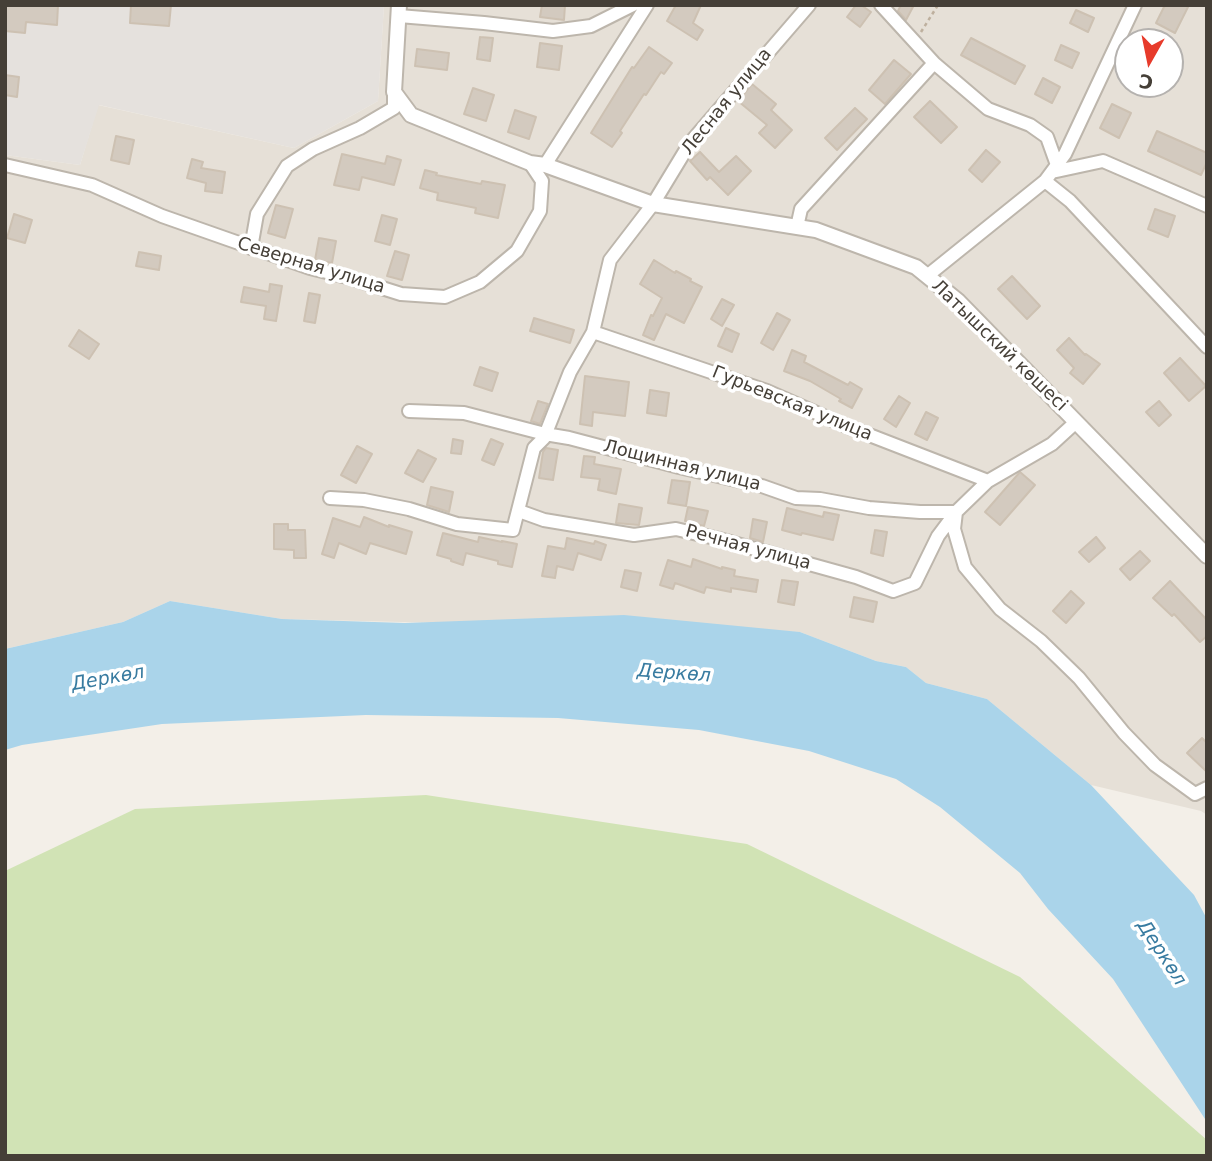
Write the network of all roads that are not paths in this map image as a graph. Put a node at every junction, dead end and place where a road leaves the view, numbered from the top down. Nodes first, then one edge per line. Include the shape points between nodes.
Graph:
1 (634, 5) edge
2 (646, 5) edge
3 (808, 5) edge
4 (881, 5) edge
5 (1135, 5) edge
6 (399, 10) edge
7 (934, 63) junction
8 (394, 92) junction
9 (530, 163) junction
10 (5, 165) edge
11 (545, 165) junction
12 (1051, 173) junction
13 (653, 204) junction
14 (1207, 206) edge
15 (797, 227) junction
16 (251, 248) junction
17 (927, 276) junction
18 (593, 332) junction
19 (1207, 347) edge
20 (409, 411) dead end
21 (1076, 422) junction
22 (545, 434) junction
23 (988, 481) junction
24 (330, 498) dead end
25 (519, 511) junction
26 (956, 512) junction
27 (1207, 556) edge
28 (1207, 788) edge

1 - 6 street via 591,26 553,31
2 - 11 street
3 - 13 street, Лесная улица via 690,143
4 - 7 street
5 - 12 street via 1065,154
6 - 8 street
7 - 12 street via 988,109 1030,124 1047,137
7 - 15 street via 801,209
8 - 9 street, Латышский көшесі via 411,116
8 - 16 street via 394,108 287,166 257,214
9 - 11 street, Латышский көшесі
9 - 16 street, Северная улица via 542,181 540,211 517,251 480,282 445,297 401,295
10 - 16 street, Северная улица via 92,185
11 - 13 street, Латышский көшесі
12 - 14 street via 1103,161
12 - 17 street
12 - 19 street via 1070,201
13 - 15 street, Латышский көшесі
13 - 18 street, Лесная улица via 610,260
15 - 17 street, Латышский көшесі via 916,267
17 - 21 street, Латышский көшесі via 958,301
18 - 22 street, Лесная улица via 570,372
18 - 23 street, Гурьевская улица via 767,391
20 - 22 street, Лощинная улица via 464,413
21 - 23 street via 1052,444
21 - 27 street, Латышский көшесі
22 - 25 street, Лесная улица via 534,448
22 - 26 street, Лощинная улица via 750,482 796,498 869,508
23 - 26 street
24 - 25 street, Лесная улица via 364,500 457,524 513,530
25 - 26 street, Речная улица via 544,520 634,535 676,529 893,591 915,583 938,536
26 - 28 street via 954,529 965,567 1000,608 1079,678 1155,765 1195,794

